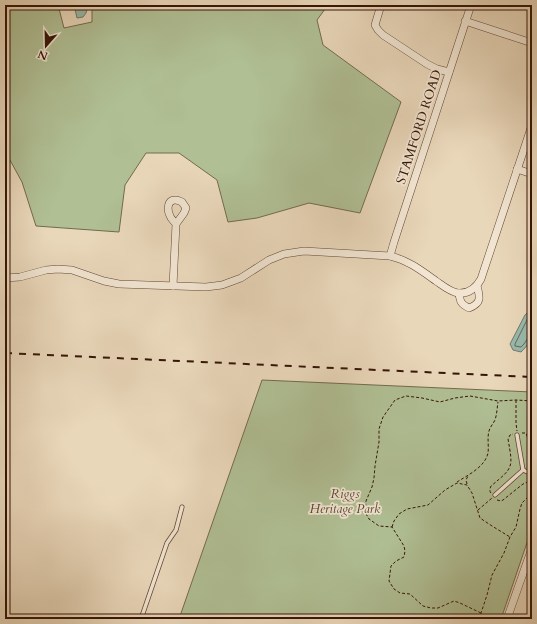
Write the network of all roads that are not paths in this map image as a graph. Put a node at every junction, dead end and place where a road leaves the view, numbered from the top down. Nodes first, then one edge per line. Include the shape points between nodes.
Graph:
1 (381, 5) edge
2 (471, 5) edge
3 (465, 21) junction
4 (532, 43) edge
5 (449, 72) junction
6 (532, 125) edge
7 (517, 169) junction
8 (532, 174) edge
9 (176, 224) dead end
10 (390, 256) junction
11 (5, 278) edge
12 (173, 286) junction
13 (477, 286) junction
14 (459, 293) junction
15 (517, 434) road end
16 (523, 470) junction
17 (532, 475) edge
18 (495, 495) road end
19 (182, 506) dead end
20 (532, 548) edge
21 (141, 619) edge
22 (507, 619) edge

1 - 5 street via 375,25 383,35 427,64
2 - 3 street, STAMFORD ROAD
3 - 4 street
3 - 5 street, STAMFORD ROAD
5 - 10 street, STAMFORD ROAD
6 - 7 street
7 - 8 street
7 - 13 street
9 - 12 street
10 - 12 street via 304,251 284,254 269,260 241,278 222,286
10 - 14 street via 405,261 443,286
11 - 12 street via 58,269 72,270 119,284
13 - 14 street
13 - 14 street via 479,296 475,306 469,308 463,305 459,301
15 - 16 lane
16 - 17 lane
16 - 18 lane
19 - 21 lane via 176,530 167,543
20 - 22 street

